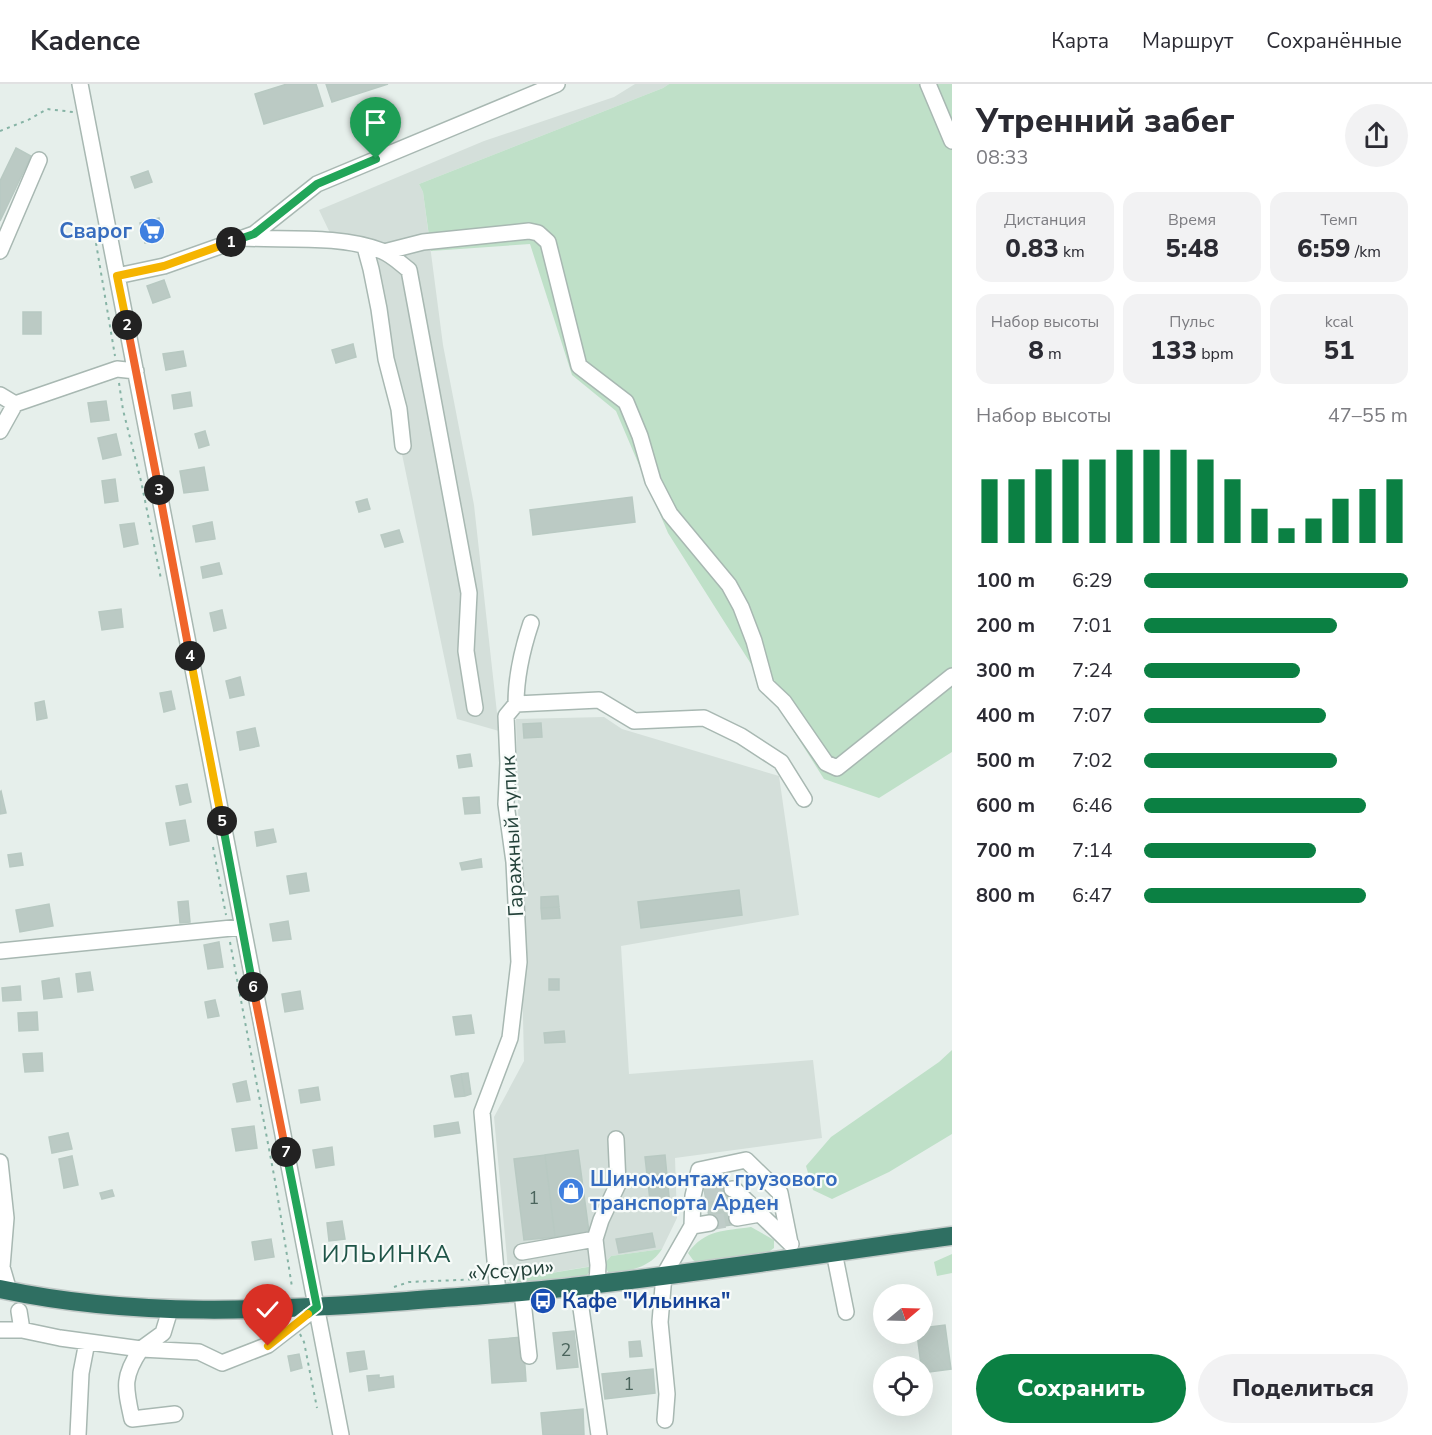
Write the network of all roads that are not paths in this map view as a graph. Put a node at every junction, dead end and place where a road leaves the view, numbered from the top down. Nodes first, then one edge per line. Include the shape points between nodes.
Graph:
1 (80, 84) edge
2 (928, 84) edge
3 (557, 85) edge
4 (952, 141) edge
5 (39, 160) dead end
6 (243, 238) junction
7 (365, 247) junction
8 (0, 251) edge
9 (384, 252) junction
10 (117, 276) junction
11 (136, 371) junction
12 (0, 395) edge
13 (15, 404) junction
14 (0, 431) edge
15 (402, 446) dead end
16 (531, 623) dead end
17 (952, 676) edge
18 (516, 704) junction
19 (475, 708) dead end
20 (804, 799) dead end
21 (242, 927) junction
22 (0, 951) edge
23 (616, 1139) dead end
24 (0, 1162) edge
25 (732, 1189) dead end
26 (760, 1214) junction
27 (736, 1218) tunnel mouth
28 (710, 1223) tunnel mouth
29 (692, 1226) junction
30 (952, 1236) edge
31 (595, 1239) junction
32 (790, 1243) junction
33 (522, 1252) dead end
34 (834, 1252) junction
35 (812, 1255) junction
36 (664, 1275) junction
37 (597, 1284) junction
38 (578, 1287) junction
39 (4, 1290) edge
40 (522, 1292) junction
41 (498, 1294) junction
42 (317, 1307) junction
43 (170, 1310) junction
44 (19, 1311) dead end
45 (846, 1312) dead end
46 (0, 1330) edge
47 (22, 1330) junction
48 (87, 1342) junction
49 (141, 1348) junction
50 (529, 1356) dead end
51 (175, 1414) dead end
52 (665, 1420) dead end
53 (78, 1435) edge
54 (341, 1435) edge
55 (599, 1435) edge

1 - 10 street
2 - 4 street
3 - 6 street via 317,184 254,234
5 - 8 street
6 - 7 street
6 - 10 street via 164,266
7 - 9 street
7 - 15 street via 399,409
9 - 17 street via 423,242 529,231 548,242 579,366 626,402 652,481 670,514 729,585 754,641 766,685 784,702 826,763 837,768
9 - 19 street via 409,270 469,593 466,651
10 - 11 street
11 - 13 street via 117,369
11 - 21 street
12 - 13 street
13 - 14 street
16 - 18 street, Гаражный тупик via 521,651
18 - 20 street via 599,700 634,721 704,718 781,762
18 - 41 street, Гаражный тупик via 506,716 506,804 514,862 519,962 510,1038 482,1112
21 - 22 street
21 - 42 street
23 - 31 street via 618,1184
24 - 39 street via 6,1218
25 - 26 street
26 - 27 street
26 - 32 street
28 - 29 street
29 - 32 street via 699,1195 699,1170 746,1160 780,1193
29 - 36 street
30 - 34 highway, «Уссури»
31 - 33 street
31 - 37 street
32 - 35 street
34 - 35 highway, «Уссури»
34 - 45 street
35 - 36 highway, «Уссури»
36 - 37 highway, «Уссури»
36 - 52 street via 660,1322 667,1394
37 - 38 highway, «Уссури»
38 - 40 highway, «Уссури»
38 - 55 street
39 - 43 highway, «Уссури» via 98,1305
40 - 41 highway, «Уссури»
40 - 50 street
41 - 42 highway, «Уссури»
42 - 43 highway, «Уссури»
42 - 49 street via 268,1346 222,1363 199,1352
42 - 54 street
43 - 49 street via 163,1333
44 - 47 street
46 - 47 street
47 - 48 street
48 - 49 street
48 - 53 street
49 - 51 street via 129,1367 126,1392 132,1419

